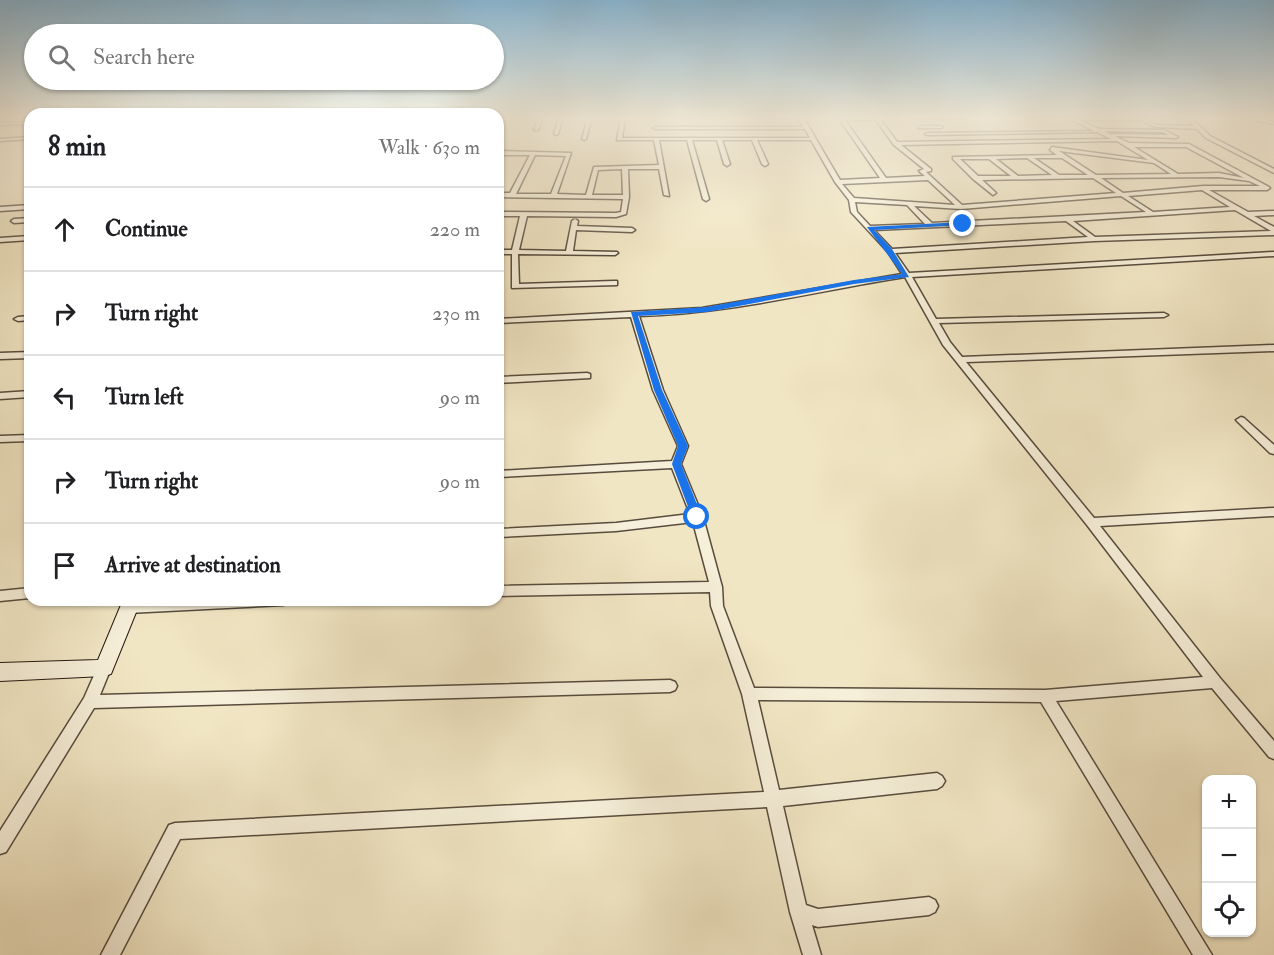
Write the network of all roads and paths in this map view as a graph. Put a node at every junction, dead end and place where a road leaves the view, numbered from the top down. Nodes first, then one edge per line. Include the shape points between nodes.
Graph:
1 (529, 162) edge
2 (566, 162) edge
3 (659, 162) edge
4 (695, 162) edge
5 (826, 162) edge
6 (871, 162) edge
7 (918, 162) edge
8 (959, 162) edge
9 (996, 162) edge
10 (1036, 162) edge
11 (1071, 162) edge
12 (1148, 162) edge
13 (1218, 162) edge
14 (1255, 162) edge
15 (1159, 163) joint
16 (660, 167) junction
17 (625, 168) junction
18 (1274, 171) edge
19 (1175, 175) junction
20 (1057, 176) junction
21 (1091, 176) junction
22 (1016, 177) junction
23 (928, 178) junction
24 (975, 178) junction
25 (884, 180) junction
26 (838, 182) junction
27 (1257, 182) junction
28 (1203, 188) junction
29 (1272, 189) edge
30 (993, 193) dead end
31 (1120, 194) junction
32 (504, 195) edge
33 (512, 195) junction
34 (667, 195) dead end
35 (552, 196) junction
36 (589, 196) junction
37 (626, 197) junction
38 (706, 199) dead end
39 (852, 200) junction
40 (909, 204) junction
41 (24, 207) edge
42 (961, 207) junction
43 (0, 208) edge
44 (1235, 208) junction
45 (1274, 213) edge
46 (504, 214) edge
47 (524, 214) junction
48 (1152, 214) junction
49 (1245, 214) junction
50 (576, 215) junction
51 (1067, 219) junction
52 (24, 220) edge
53 (14, 221) dead end
54 (930, 225) junction
55 (573, 228) junction
56 (869, 228) junction
57 (632, 230) dead end
58 (1274, 231) edge
59 (24, 238) edge
60 (1094, 239) junction
61 (0, 240) edge
62 (890, 251) junction
63 (504, 252) edge
64 (515, 252) junction
65 (569, 252) junction
66 (615, 253) dead end
67 (1274, 254) edge
68 (907, 275) junction
69 (614, 283) dead end
70 (634, 314) junction
71 (1164, 315) dead end
72 (24, 318) edge
73 (18, 319) dead end
74 (504, 321) edge
75 (934, 321) junction
76 (1274, 348) edge
77 (24, 355) edge
78 (0, 356) edge
79 (959, 360) junction
80 (587, 376) dead end
81 (504, 380) edge
82 (24, 394) edge
83 (0, 396) edge
84 (1240, 420) dead end
85 (24, 438) edge
86 (0, 440) edge
87 (1274, 451) edge
88 (676, 464) junction
89 (504, 474) edge
90 (1274, 512) edge
91 (697, 517) junction
92 (1090, 522) junction
93 (504, 533) edge
94 (716, 587) junction
95 (504, 591) edge
96 (24, 594) edge
97 (0, 596) edge
98 (129, 606) edge
99 (104, 668) junction
100 (0, 672) edge
101 (1215, 682) junction
102 (670, 686) dead end
103 (749, 694) junction
104 (1045, 696) junction
105 (90, 702) junction
106 (1274, 752) edge
107 (937, 781) dead end
108 (771, 799) junction
109 (0, 846) edge
110 (929, 906) dead end
111 (799, 912) junction
112 (110, 955) edge
113 (812, 955) edge
114 (1203, 955) edge

1 - 33 street
2 - 35 street
3 - 16 street
4 - 38 street
5 - 26 street
6 - 25 street
7 - 23 street via 928,170 922,171
8 - 24 street
9 - 22 street
10 - 20 street
11 - 21 street
12 - 15 street
13 - 27 street
14 - 18 street
15 - 19 street
16 - 17 street
16 - 34 street
17 - 36 street via 596,168
17 - 37 street
19 - 21 street
19 - 27 street via 1219,175
19 - 28 street
20 - 21 street
20 - 22 street
21 - 31 street
22 - 24 street
23 - 25 street
23 - 42 street
24 - 30 street
25 - 26 street
26 - 39 street
27 - 29 street
28 - 29 street
28 - 31 street
28 - 44 street
31 - 42 street
31 - 48 street
32 - 33 street
33 - 35 street
35 - 36 street
36 - 37 street
37 - 50 street via 624,213
39 - 40 street
39 - 56 street via 854,212
40 - 42 street
40 - 54 street
41 - 43 street
44 - 48 street
44 - 49 street
45 - 49 street
46 - 47 street
47 - 50 street
47 - 64 street
48 - 51 street
49 - 58 street
50 - 55 street
51 - 54 street
51 - 60 street
52 - 53 street
54 - 56 street
55 - 57 street
55 - 65 street
56 - 62 street
58 - 60 street
59 - 61 street
60 - 62 street
62 - 68 street
63 - 64 street
64 - 65 street
64 - 69 street via 514,286
65 - 66 street
67 - 68 street
68 - 70 street via 707,309
68 - 75 street
70 - 74 street
70 - 88 street via 658,390 683,446
71 - 75 street
72 - 73 street
75 - 79 street
76 - 79 street
77 - 78 street
79 - 92 street
80 - 81 street
82 - 83 street
84 - 87 street
85 - 86 street
88 - 89 street
88 - 91 street
90 - 92 street
91 - 93 street via 615,527
91 - 94 street
92 - 101 street
94 - 95 street
94 - 103 street via 717,606
96 - 97 street
98 - 99 main road
99 - 100 main road
99 - 105 street
101 - 104 street
101 - 106 street
102 - 105 street
103 - 104 street
103 - 108 street
104 - 114 street
105 - 109 street
107 - 108 street
108 - 111 street
108 - 112 street via 175,831
110 - 111 street via 818,918
111 - 113 street

